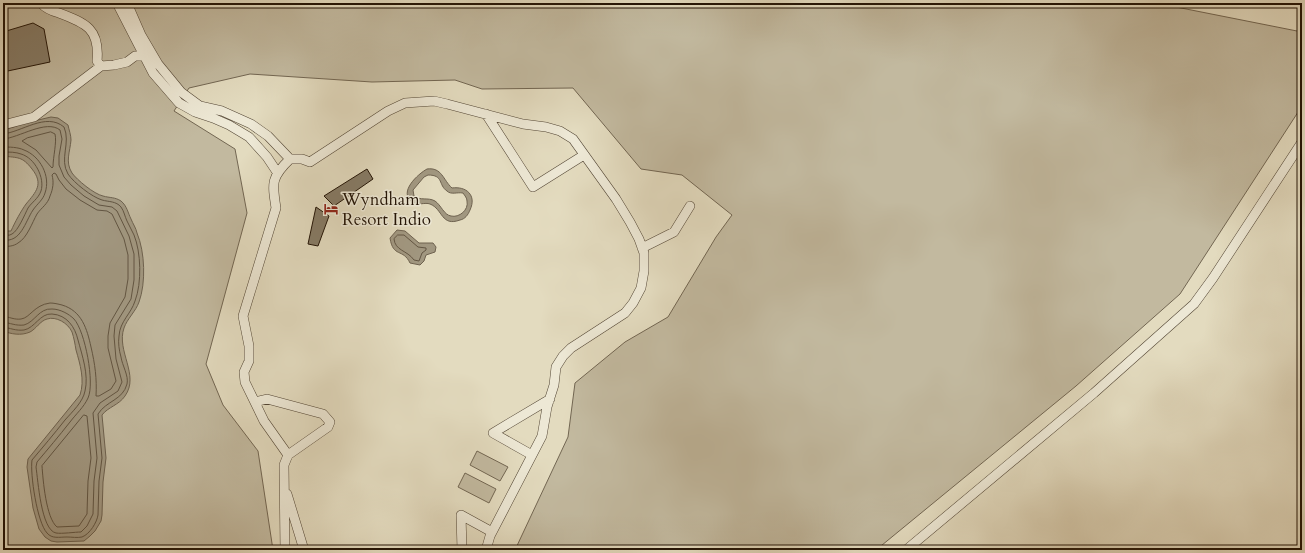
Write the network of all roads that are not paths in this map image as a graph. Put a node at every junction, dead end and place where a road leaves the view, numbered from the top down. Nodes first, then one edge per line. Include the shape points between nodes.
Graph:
1 (41, 3) edge
2 (117, 3) edge
3 (127, 3) edge
4 (148, 55) junction
5 (101, 66) junction
6 (486, 114) junction
7 (3, 125) edge
8 (1302, 142) edge
9 (584, 155) junction
10 (290, 159) junction
11 (277, 172) junction
12 (690, 206) dead end
13 (642, 248) junction
14 (550, 399) junction
15 (255, 402) junction
16 (288, 455) junction
17 (532, 455) junction
18 (284, 482) junction
19 (492, 532) junction
20 (285, 550) edge
21 (304, 550) edge
22 (462, 550) edge
23 (486, 550) edge
24 (906, 550) edge

1 - 5 street via 46,8 88,26 94,34 98,48 97,61
2 - 4 street
3 - 4 street
4 - 5 street via 135,56 127,62
4 - 10 street via 181,92 200,106 222,111 251,124 268,136
4 - 11 street via 153,73 179,103 229,125 249,137
5 - 7 street via 34,117
6 - 9 street via 560,131 573,139
6 - 9 street via 533,187
6 - 10 street via 434,101 405,103 388,111 310,162
8 - 24 street via 1194,304 1094,393
9 - 13 street via 630,222
10 - 11 street
11 - 15 street via 274,179 276,208 243,316 249,346 249,361 244,372 245,382
12 - 13 street via 674,232
13 - 14 street via 642,288 634,303 625,313 571,348 563,356 556,367
14 - 17 street via 542,436
14 - 17 street via 494,433
15 - 16 street via 264,421
15 - 16 street via 267,398 323,414 330,422 328,427
16 - 18 street via 284,466
17 - 19 street
18 - 20 street
18 - 21 street
19 - 22 street via 461,515
19 - 23 street

